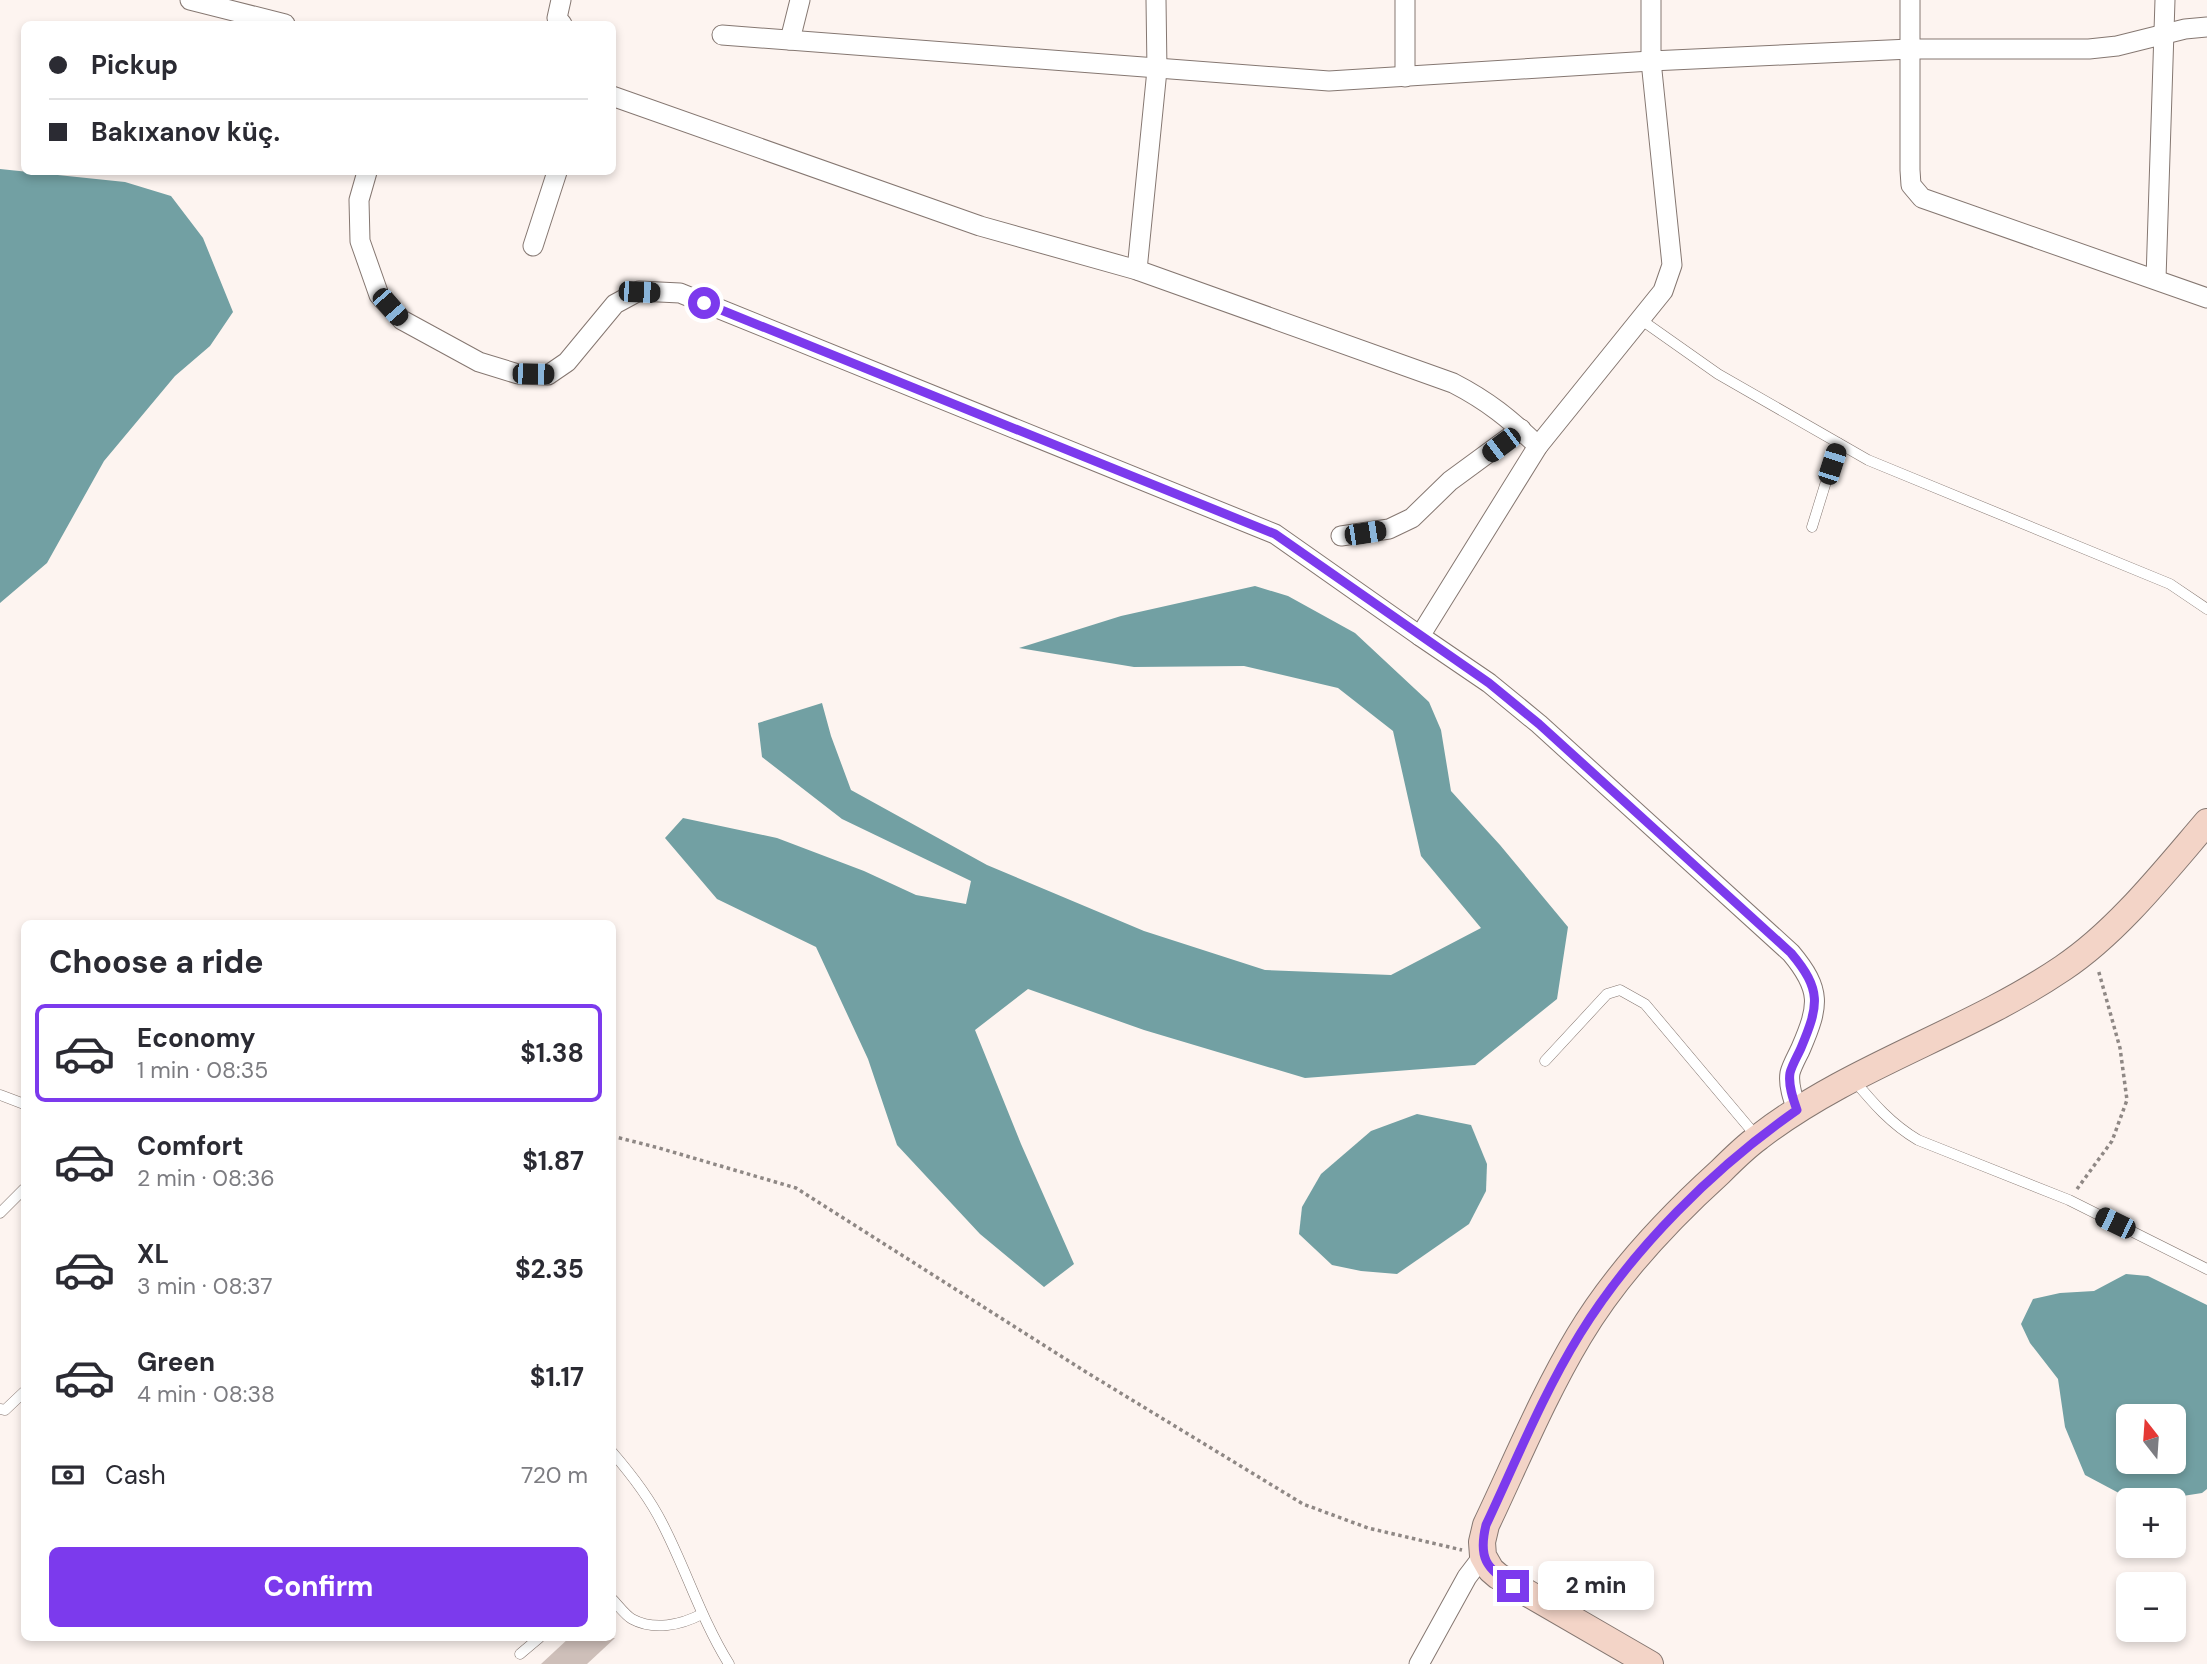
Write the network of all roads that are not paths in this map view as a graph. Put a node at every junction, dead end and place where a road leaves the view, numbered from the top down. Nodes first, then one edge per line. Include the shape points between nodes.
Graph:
1 (190, 0) edge
2 (561, 0) edge
3 (800, 0) edge
4 (1156, 0) edge
5 (1405, 0) edge
6 (1651, 0) edge
7 (1910, 0) edge
8 (2165, 0) edge
9 (273, 21) edge
10 (560, 21) edge
11 (2207, 27) edge
12 (722, 34) dead end
13 (2165, 34) junction
14 (790, 40) junction
15 (1910, 49) junction
16 (1651, 61) junction
17 (1157, 69) junction
18 (1405, 77) junction
19 (616, 97) edge
20 (366, 175) edge
21 (556, 175) edge
22 (533, 246) dead end
23 (1137, 270) junction
24 (2157, 279) junction
25 (2207, 298) edge
26 (1640, 319) junction
27 (1521, 429) junction
28 (1838, 443) junction
29 (1538, 446) junction
30 (1812, 527) dead end
31 (1341, 536) dead end
32 (2207, 609) edge
33 (1420, 636) junction
34 (2207, 822) edge
35 (1545, 1061) dead end
36 (1852, 1079) junction
37 (0, 1096) edge
38 (21, 1103) edge
39 (1797, 1110) junction
40 (1758, 1138) junction
41 (21, 1192) edge
42 (0, 1213) edge
43 (2207, 1269) edge
44 (21, 1395) edge
45 (0, 1409) edge
46 (616, 1457) edge
47 (1483, 1556) junction
48 (616, 1603) edge
49 (702, 1614) junction
50 (535, 1641) edge
51 (520, 1654) dead end
52 (729, 1664) edge
53 (1419, 1664) edge
54 (1650, 1664) edge

1 - 9 street
2 - 10 street
3 - 14 street
4 - 17 street
5 - 18 street
6 - 16 street
7 - 15 street
8 - 13 street
11 - 13 street
12 - 14 street
13 - 15 street via 2089,49
13 - 24 street
14 - 17 street
15 - 16 street
15 - 24 street via 1910,170 1912,185 1922,198
16 - 18 street
16 - 26 street via 1672,265 1663,291
17 - 18 street via 1329,81
17 - 23 street
19 - 23 street via 980,226
20 - 33 street via 359,200 360,241 379,295 402,320 479,362 518,374 548,375 567,362 615,304 639,292 680,293 1275,534
21 - 22 street
23 - 27 street via 1453,383 1481,397
24 - 25 street
26 - 28 lane via 1718,374
26 - 29 street
27 - 29 street
27 - 31 street via 1450,481 1412,518 1389,529
28 - 30 lane
28 - 32 lane via 1868,460 2170,584
29 - 33 street
33 - 39 street via 1539,724 1805,970 1815,997 1814,1017 1790,1073
34 - 36 street via 2155,883 2091,947 2064,967
35 - 40 lane via 1607,994 1620,989 1645,1004
36 - 39 street
36 - 43 lane via 1878,1110 1918,1140 2069,1200
37 - 38 lane
39 - 40 street
40 - 47 street via 1698,1193 1602,1299 1546,1397 1486,1525
41 - 42 lane
44 - 45 lane via 5,1410
46 - 49 lane via 662,1523
47 - 53 street
47 - 54 street via 1491,1570 1513,1586
48 - 49 lane via 631,1619 656,1626 684,1624
49 - 52 lane
50 - 51 lane

